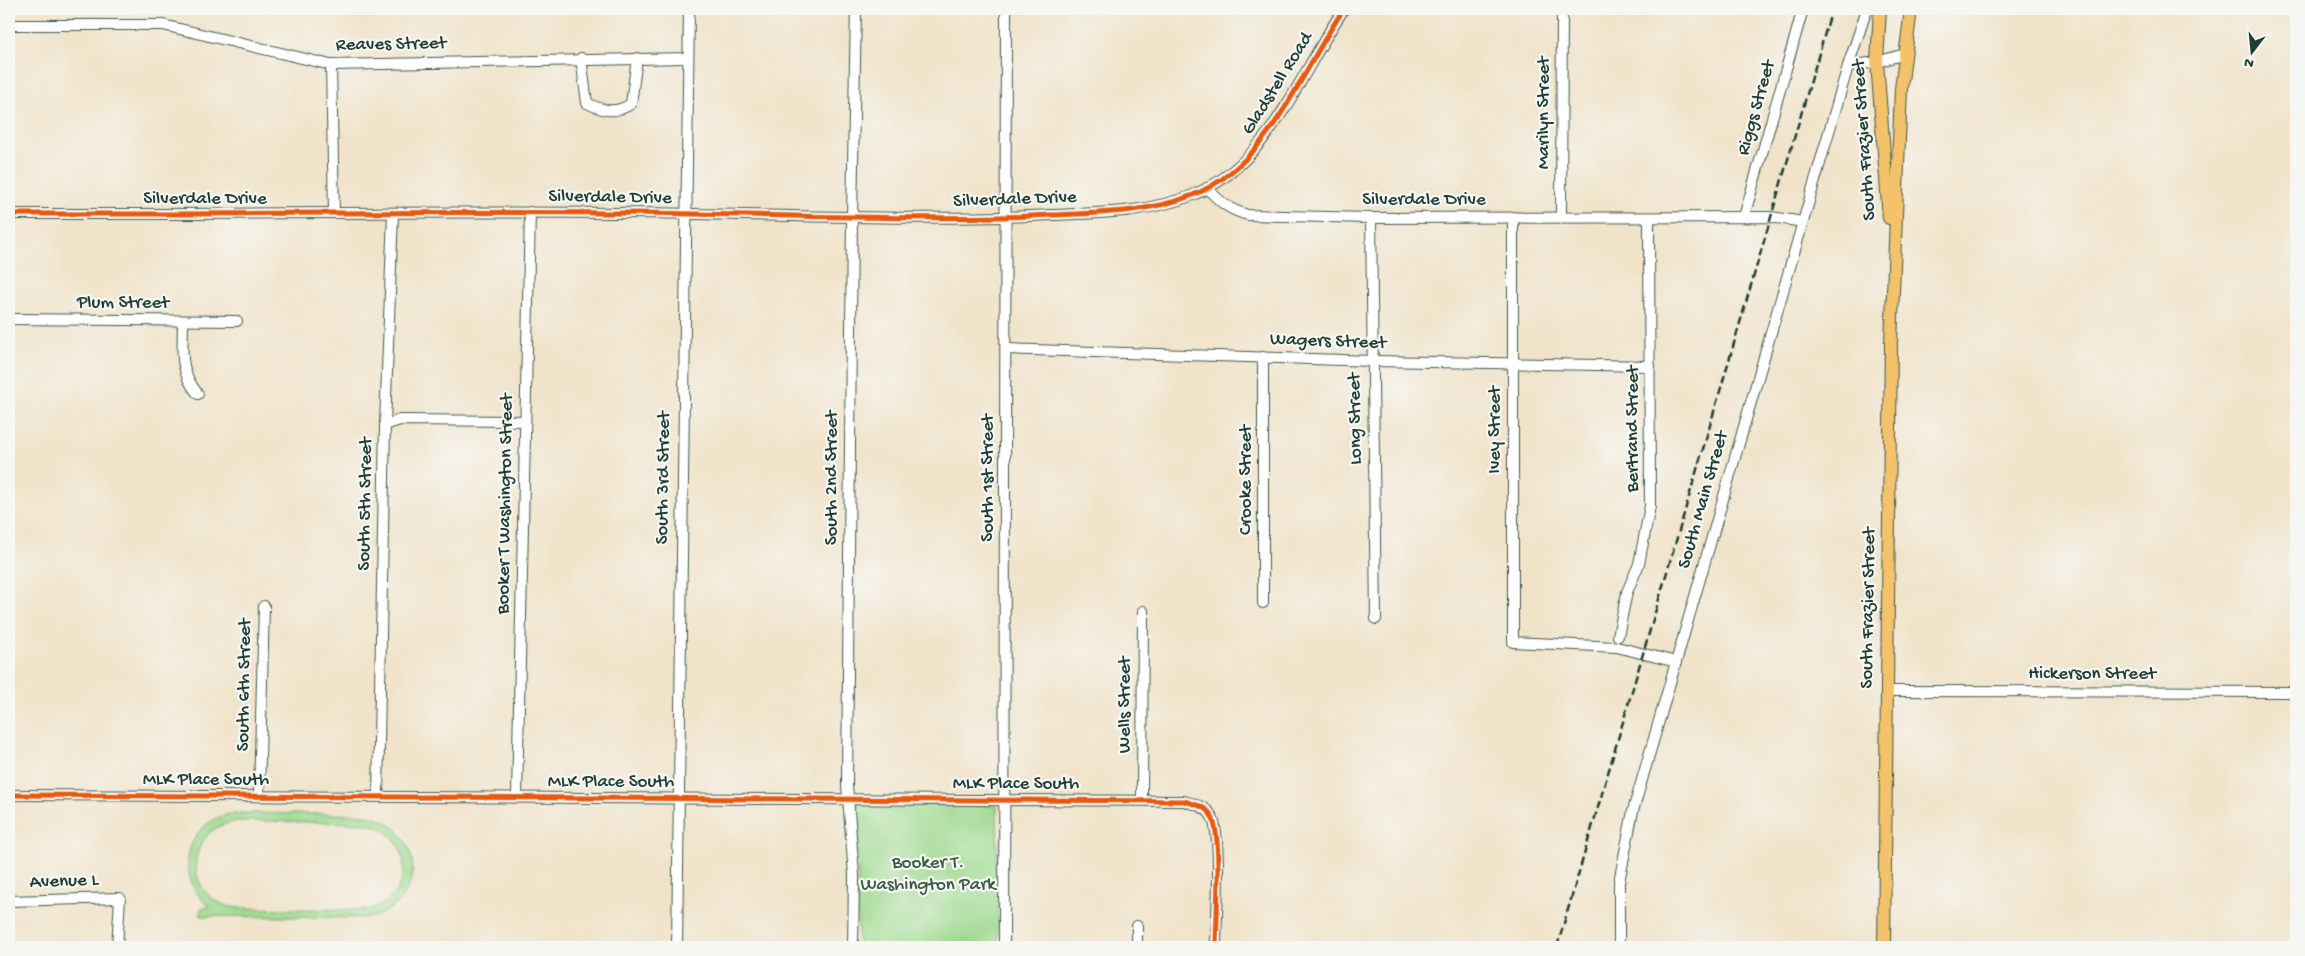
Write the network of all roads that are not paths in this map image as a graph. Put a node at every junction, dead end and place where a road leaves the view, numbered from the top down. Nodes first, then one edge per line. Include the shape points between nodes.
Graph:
1 (689, 9) edge
2 (856, 9) edge
3 (1006, 9) edge
4 (1344, 9) edge
5 (1562, 9) edge
6 (1803, 9) edge
7 (1867, 9) edge
8 (1880, 9) edge
9 (1910, 9) edge
10 (9, 25) edge
11 (1905, 54) junction
12 (582, 58) junction
13 (637, 58) junction
14 (688, 58) junction
15 (1877, 62) junction
16 (331, 65) junction
17 (1848, 66) junction
18 (1207, 188) junction
19 (334, 212) junction
20 (530, 212) junction
21 (393, 213) junction
22 (9, 214) edge
23 (685, 214) junction
24 (852, 217) junction
25 (1007, 217) junction
26 (1513, 217) junction
27 (1744, 217) junction
28 (1371, 218) junction
29 (1561, 218) junction
30 (1649, 218) junction
31 (1802, 222) junction
32 (1894, 268) junction
33 (9, 319) edge
34 (183, 321) junction
35 (237, 321) dead end
36 (1006, 349) junction
37 (1263, 357) junction
38 (1373, 362) junction
39 (1513, 363) junction
40 (1650, 366) junction
41 (198, 394) dead end
42 (525, 421) junction
43 (385, 425) junction
44 (1263, 603) dead end
45 (264, 606) dead end
46 (1144, 611) dead end
47 (1376, 619) dead end
48 (1618, 636) dead end
49 (1676, 662) junction
50 (1887, 691) junction
51 (2296, 692) edge
52 (9, 795) edge
53 (260, 795) junction
54 (378, 796) junction
55 (517, 796) junction
56 (678, 797) junction
57 (848, 798) junction
58 (1005, 799) junction
59 (1142, 800) junction
60 (9, 901) edge
61 (1137, 926) dead end
62 (117, 947) edge
63 (677, 947) edge
64 (853, 947) edge
65 (1004, 947) edge
66 (1137, 947) edge
67 (1216, 947) edge
68 (1619, 947) edge
69 (1884, 947) edge

1 - 14 street, South 3rd Street
2 - 24 street, South 2nd Street
3 - 25 street, South 1st Street
4 - 18 street, Gladstell Road via 1277,122 1240,166
5 - 29 street, Marilyn Street
6 - 27 street, Riggs Street
7 - 17 street, South Main Street
8 - 15 main road, South Frazier Street
9 - 11 main road, South Frazier Street
10 - 16 street, Reaves Street via 163,25
11 - 15 street
11 - 32 main road, South Frazier Street
12 - 13 street, Reaves Street
12 - 13 street via 587,103 610,111 622,110 631,104
12 - 16 street, Reaves Street
13 - 14 street, Reaves Street
14 - 23 street, South 3rd Street
15 - 17 street
15 - 32 main road, South Frazier Street
16 - 19 street
17 - 31 street, South Main Street
18 - 25 street, Silverdale Drive via 1159,206 1126,211
18 - 28 street, Silverdale Drive via 1232,211 1248,215
19 - 21 street, Silverdale Drive
19 - 22 street, Silverdale Drive
20 - 21 street, Silverdale Drive
20 - 23 street, Silverdale Drive
20 - 42 street, Booker T Washington Street
21 - 43 street, South 5th Street
23 - 24 street, Silverdale Drive
23 - 56 street, South 3rd Street
24 - 25 street, Silverdale Drive
24 - 57 street, South 2nd Street
25 - 36 street, South 1st Street
26 - 28 street, Silverdale Drive
26 - 29 street, Silverdale Drive
26 - 39 street, Ivey Street
27 - 30 street, Silverdale Drive
27 - 31 street, Silverdale Drive
28 - 38 street, Long Street
29 - 30 street, Silverdale Drive
30 - 40 street, Bertrand Street
31 - 49 street, South Main Street
32 - 50 main road, South Frazier Street
33 - 34 street, Plum Street
34 - 35 street, Plum Street
34 - 41 street via 186,380
36 - 37 street, Wagers Street
36 - 58 street, South 1st Street
37 - 38 street, Wagers Street
37 - 44 street, Crooke Street
38 - 39 street, Wagers Street
38 - 47 street, Long Street
39 - 40 street, Wagers Street
39 - 49 street, Ivey Street via 1514,642 1617,647
40 - 48 street, Bertrand Street via 1650,506
42 - 43 street via 400,420
42 - 55 street, Booker T Washington Street
43 - 54 street, South 5th Street
45 - 53 street, South 6th Street
46 - 59 street, Wells Street
49 - 68 street, South Main Street via 1632,811 1619,882
50 - 51 street, Hickerson Street
50 - 69 main road, South Frazier Street
52 - 53 street, MLK Place South
53 - 54 street, MLK Place South
54 - 55 street, MLK Place South
55 - 56 street, MLK Place South
56 - 57 street, MLK Place South
56 - 63 street, South 3rd Street
57 - 58 street, MLK Place South
57 - 64 street, South 2nd Street via 854,875
58 - 59 street, MLK Place South
58 - 65 street, South 1st Street
59 - 67 street, MLK Place South via 1184,801 1200,806 1210,813 1215,822
60 - 62 street, Avenue L via 120,898
61 - 66 street

